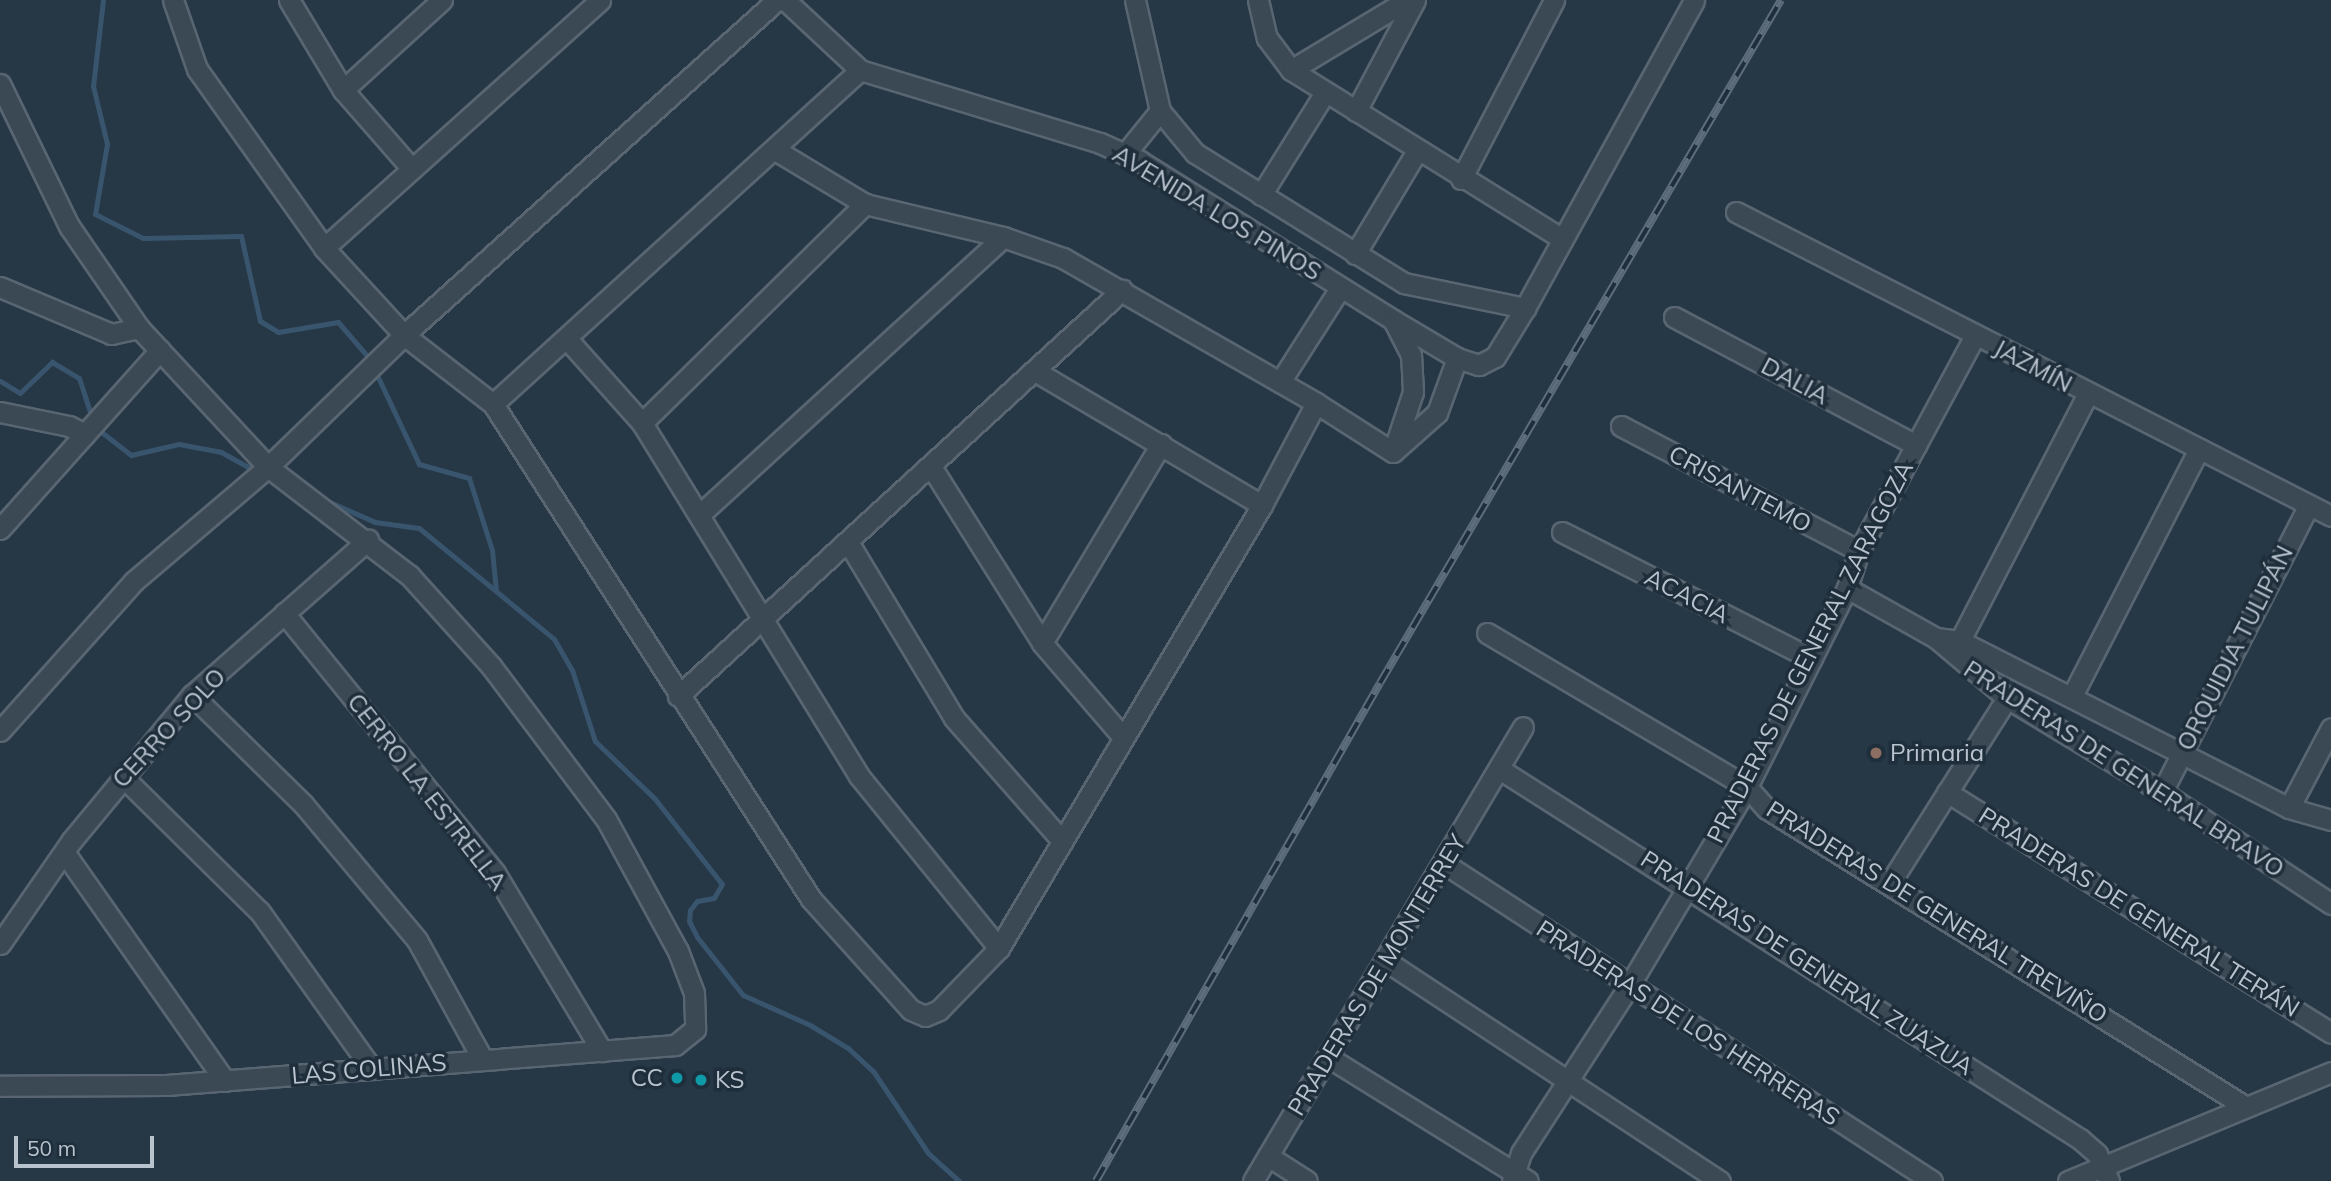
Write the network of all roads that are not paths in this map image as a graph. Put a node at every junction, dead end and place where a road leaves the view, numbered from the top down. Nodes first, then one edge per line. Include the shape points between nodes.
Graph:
1 (173, 0) edge
2 (289, 0) edge
3 (442, 0) edge
4 (600, 0) edge
5 (777, 0) edge
6 (785, 0) edge
7 (1135, 0) edge
8 (1258, 0) edge
9 (1407, 0) edge
10 (1415, 0) edge
11 (1554, 0) edge
12 (1695, 0) edge
13 (860, 70) junction
14 (1291, 70) junction
15 (0, 84) edge
16 (343, 90) junction
17 (1324, 93) junction
18 (1160, 111) junction
19 (1356, 111) junction
20 (777, 150) junction
21 (1417, 151) junction
22 (1125, 154) junction
23 (412, 169) junction
24 (1461, 179) junction
25 (1261, 195) junction
26 (865, 204) junction
27 (1737, 212) dead end
28 (1003, 237) junction
29 (1561, 238) junction
30 (324, 248) junction
31 (1355, 254) junction
32 (0, 287) edge
33 (1340, 288) junction
34 (1122, 290) junction
35 (1525, 308) junction
36 (1674, 317) dead end
37 (1393, 320) junction
38 (139, 328) junction
39 (404, 335) junction
40 (1975, 336) junction
41 (567, 339) junction
42 (160, 350) junction
43 (1457, 358) junction
44 (1035, 371) junction
45 (1280, 382) junction
46 (2087, 395) junction
47 (1316, 403) junction
48 (494, 404) junction
49 (0, 412) edge
50 (642, 423) junction
51 (1621, 426) dead end
52 (85, 434) junction
53 (1161, 444) junction
54 (1916, 445) junction
55 (2199, 449) junction
56 (1393, 452) junction
57 (268, 467) junction
58 (932, 468) junction
59 (1262, 505) junction
60 (2309, 505) junction
61 (699, 514) junction
62 (2331, 516) edge
63 (0, 529) edge
64 (1562, 533) dead end
65 (368, 540) junction
66 (848, 542) junction
67 (1859, 551) junction
68 (1847, 588) junction
69 (284, 613) junction
70 (763, 618) junction
71 (1487, 633) dead end
72 (1042, 643) junction
73 (1956, 648) junction
74 (1812, 659) junction
75 (192, 695) junction
76 (678, 696) junction
77 (2072, 696) junction
78 (2007, 698) junction
79 (1523, 727) dead end
80 (2331, 728) edge
81 (0, 731) edge
82 (1122, 736) junction
83 (2181, 753) junction
84 (1501, 770) junction
85 (123, 776) junction
86 (1747, 787) junction
87 (1947, 792) junction
88 (2162, 792) junction
89 (2289, 808) junction
90 (2331, 820) edge
91 (1062, 841) junction
92 (64, 852) junction
93 (1445, 864) junction
94 (1890, 883) junction
95 (1688, 886) junction
96 (2331, 904) edge
97 (0, 944) edge
98 (999, 948) junction
99 (1386, 961) junction
100 (1629, 986) junction
101 (2331, 1032) edge
102 (602, 1051) junction
103 (1328, 1057) junction
104 (483, 1060) junction
105 (372, 1069) junction
106 (2331, 1072) edge
107 (225, 1081) junction
108 (1566, 1083) junction
109 (0, 1086) edge
110 (2243, 1105) junction
111 (1268, 1156) junction
112 (2106, 1174) edge
113 (1517, 1178) edge
114 (1253, 1181) edge
115 (1307, 1181) edge
116 (1720, 1181) edge
117 (1932, 1181) edge
118 (2068, 1181) edge

1 - 30 street via 197,69
2 - 16 street
3 - 16 street
4 - 23 street
5 - 39 street
6 - 13 street, AVENIDA LOS PINOS
7 - 18 street, AVENIDA LOS PINOS
8 - 14 street via 1267,38
9 - 14 street
10 - 19 street
11 - 24 street
12 - 29 street
13 - 20 street
13 - 22 street, AVENIDA LOS PINOS
14 - 17 street
15 - 38 street via 69,226
16 - 23 street
17 - 19 street
17 - 25 street
18 - 22 street
18 - 25 street, AVENIDA LOS PINOS via 1195,153
19 - 21 street
20 - 26 street
20 - 41 street
21 - 24 street
21 - 31 street
22 - 33 street, AVENIDA LOS PINOS
23 - 30 street
24 - 29 street
25 - 31 street, AVENIDA LOS PINOS
26 - 28 street
26 - 50 street
27 - 40 street, JAZMÍN
28 - 34 street via 1063,258
28 - 61 street
29 - 35 street
30 - 39 street
31 - 35 street, AVENIDA LOS PINOS via 1404,283
32 - 38 street via 111,334
33 - 37 street, AVENIDA LOS PINOS
33 - 45 street
34 - 44 street
34 - 45 street
35 - 43 street via 1495,357 1479,365
36 - 54 street, DALIA
37 - 43 street, AVENIDA LOS PINOS
37 - 56 street via 1411,355 1413,391
38 - 42 street
39 - 48 street
39 - 57 street
40 - 46 street, JAZMÍN
40 - 54 street, PRADERAS DE GENERAL ZARAGOZA
41 - 48 street
41 - 50 street
42 - 52 street
42 - 57 street
43 - 56 street via 1437,413
44 - 53 street
44 - 58 street
45 - 47 street
46 - 55 street, JAZMÍN
46 - 73 street
47 - 56 street
47 - 59 street
48 - 76 street
49 - 52 street via 69,426
50 - 61 street
51 - 67 street, CRISANTEMO
52 - 63 street
53 - 59 street
53 - 72 street
54 - 67 street, PRADERAS DE GENERAL ZARAGOZA
55 - 60 street, JAZMÍN
55 - 77 street
57 - 65 street
57 - 81 street via 134,581
58 - 66 street
58 - 72 street
59 - 82 street
60 - 62 street, JAZMÍN
60 - 83 street, ORQUIDIA TULIPÁN
61 - 70 street
64 - 74 street, ACACIA
65 - 69 street, CERRO SOLO
65 - 102 street, LAS COLINAS via 409,575 491,666 606,819 678,951 694,993 695,1029 675,1045
66 - 70 street
66 - 91 street via 954,718
67 - 68 street, PRADERAS DE GENERAL ZARAGOZA
68 - 73 street, PRADERAS DE GENERAL BRAVO
68 - 74 street, PRADERAS DE GENERAL ZARAGOZA
69 - 75 street, CERRO SOLO
69 - 102 street, CERRO LA ESTRELLA via 495,873
70 - 76 street
70 - 98 street via 859,776
71 - 86 street, PRADERAS DE GENERAL TREVIÑO
72 - 82 street
73 - 77 street, PRADERAS DE GENERAL BRAVO
73 - 78 street, PRADERAS DE GENERAL BRAVO
74 - 86 street, PRADERAS DE GENERAL ZARAGOZA
75 - 85 street, CERRO SOLO
75 - 104 street via 303,804 417,940
76 - 98 street via 811,899 911,1010 925,1016 939,1010
77 - 83 street, PRADERAS DE GENERAL BRAVO
78 - 87 street
78 - 88 street, PRADERAS DE GENERAL BRAVO
79 - 84 street, PRADERAS DE MONTERREY
80 - 89 street
82 - 91 street
83 - 88 street, ORQUIDIA TULIPÁN
83 - 89 street, PRADERAS DE GENERAL BRAVO
84 - 93 street, PRADERAS DE MONTERREY
84 - 95 street, PRADERAS DE GENERAL ZUAZUA
85 - 92 street, CERRO SOLO
85 - 105 street via 260,912
86 - 94 street, PRADERAS DE GENERAL TREVIÑO via 1768,809
86 - 95 street, PRADERAS DE GENERAL ZARAGOZA
87 - 94 street
87 - 101 street, PRADERAS DE GENERAL TERÁN
88 - 96 street, PRADERAS DE GENERAL BRAVO
89 - 90 street, PRADERAS DE GENERAL BRAVO
91 - 98 street
92 - 97 street, CERRO SOLO
92 - 107 street
93 - 99 street, PRADERAS DE MONTERREY
93 - 100 street, PRADERAS DE LOS HERRERAS
94 - 110 street, PRADERAS DE GENERAL TREVIÑO
95 - 100 street, PRADERAS DE GENERAL ZARAGOZA
95 - 112 street, PRADERAS DE GENERAL ZUAZUA via 2080,1139
99 - 103 street, PRADERAS DE MONTERREY
99 - 108 street
100 - 108 street, PRADERAS DE GENERAL ZARAGOZA
100 - 117 street, PRADERAS DE LOS HERRERAS
102 - 104 street, LAS COLINAS
103 - 111 street, PRADERAS DE MONTERREY
103 - 113 street
104 - 105 street, LAS COLINAS
105 - 107 street, LAS COLINAS
106 - 110 street
107 - 109 street, LAS COLINAS
108 - 113 street, PRADERAS DE GENERAL ZARAGOZA
108 - 116 street
110 - 112 street
111 - 114 street, PRADERAS DE MONTERREY
111 - 115 street
112 - 118 street

